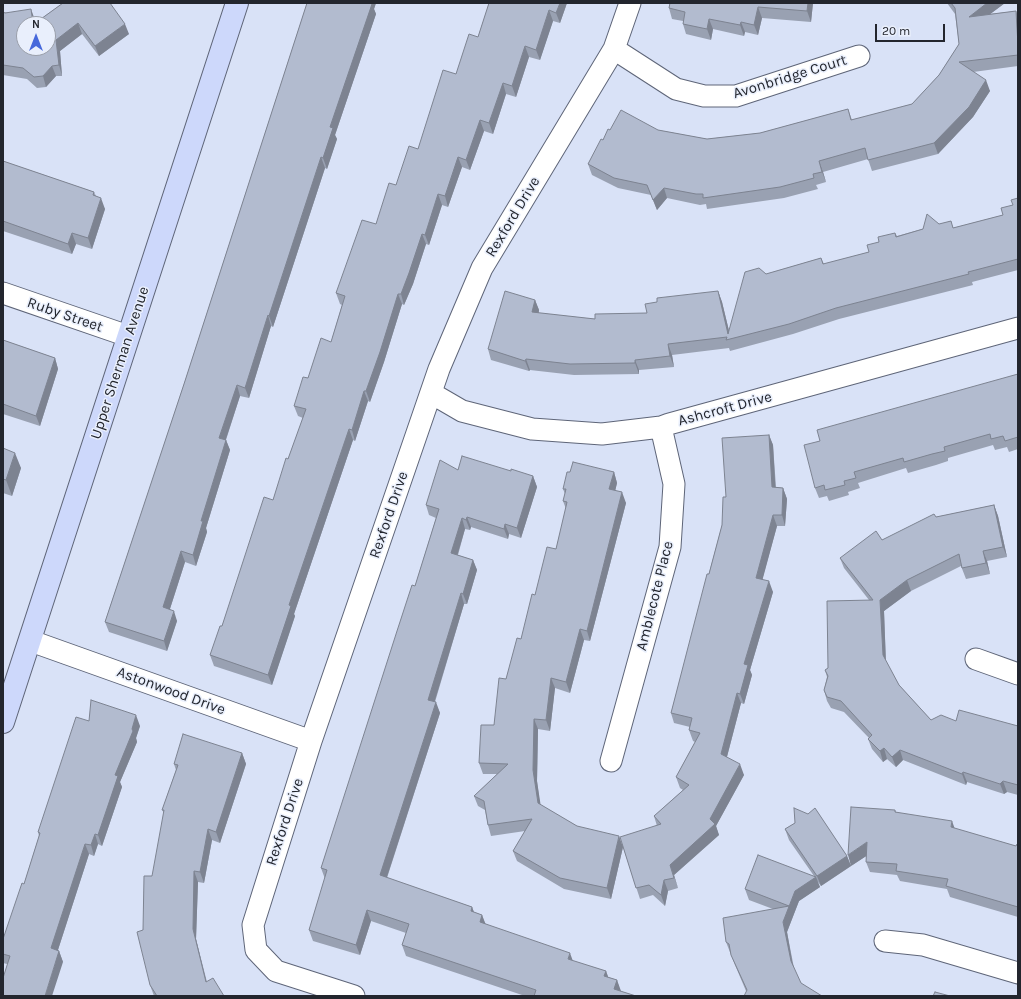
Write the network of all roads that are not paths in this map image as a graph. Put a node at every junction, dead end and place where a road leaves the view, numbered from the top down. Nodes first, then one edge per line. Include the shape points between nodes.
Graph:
1 (237, 3) edge
2 (630, 3) edge
3 (614, 50) junction
4 (859, 56) dead end
5 (3, 293) edge
6 (1018, 328) edge
7 (128, 336) junction
8 (431, 393) junction
9 (661, 428) junction
10 (31, 641) junction
11 (976, 659) dead end
12 (1018, 674) edge
13 (3, 722) edge
14 (311, 741) junction
15 (611, 761) dead end
16 (885, 941) dead end
17 (1018, 973) edge
18 (354, 996) edge

1 - 7 main road, Upper Sherman Avenue
2 - 3 street, Rexford Drive
3 - 4 street, Avonbridge Court via 676,89 704,96 736,96
3 - 8 street, Rexford Drive via 482,268 439,368
5 - 7 street, Ruby Street
6 - 9 street, Ashcroft Drive
7 - 10 main road, Upper Sherman Avenue
8 - 9 street, Ashcroft Drive via 462,411 532,429 602,434
8 - 14 street, Rexford Drive
9 - 15 street, Amblecote Place via 674,484 670,547
10 - 13 main road, Upper Sherman Avenue
10 - 14 street, Astonwood Drive
11 - 12 street
14 - 18 street, Rexford Drive via 253,925 256,950 276,971
16 - 17 street via 924,945

